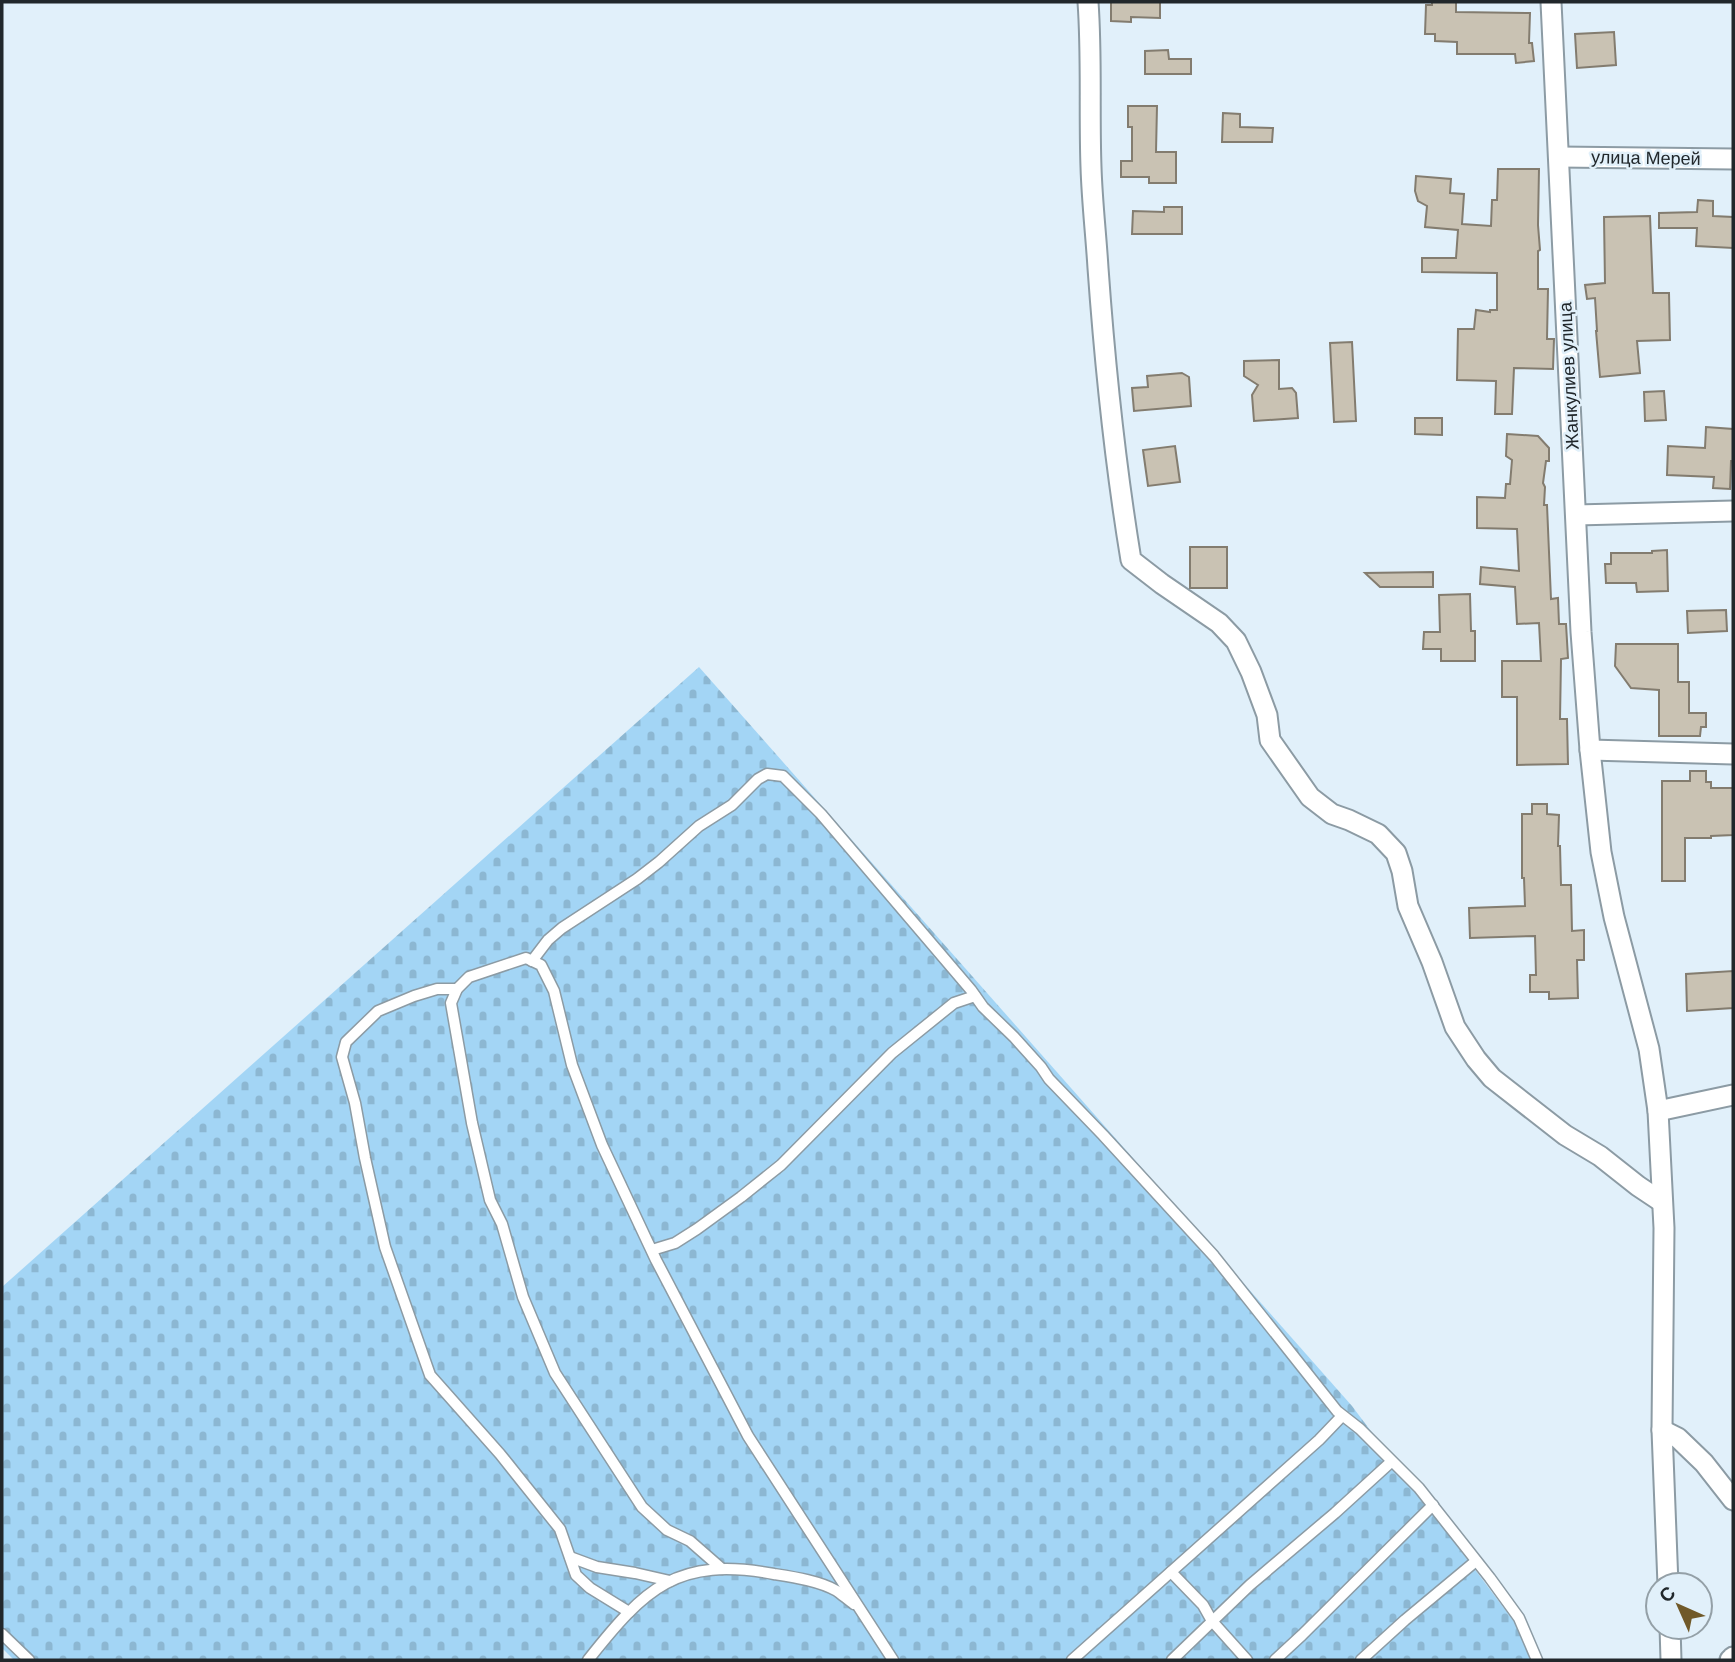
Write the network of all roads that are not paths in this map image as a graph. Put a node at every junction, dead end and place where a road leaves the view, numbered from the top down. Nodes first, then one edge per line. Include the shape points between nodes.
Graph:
1 (1088, 2) edge
2 (1551, 2) edge
3 (1559, 157) junction
4 (1733, 159) edge
5 (1733, 511) edge
6 (1576, 515) junction
7 (1590, 750) junction
8 (1733, 754) edge
9 (532, 961) junction
10 (457, 989) junction
11 (975, 996) junction
12 (1733, 1095) edge
13 (1658, 1111) junction
14 (1662, 1202) junction
15 (652, 1250) junction
16 (1342, 1416) junction
17 (1662, 1430) junction
18 (1391, 1462) junction
19 (1733, 1500) edge
20 (1433, 1505) junction
21 (570, 1557) junction
22 (1476, 1560) junction
23 (722, 1569) junction
24 (1667, 1571) edge
25 (1171, 1572) junction
26 (670, 1581) junction
27 (860, 1608) junction
28 (629, 1612) junction
29 (1212, 1621) junction
30 (2, 1634) edge
31 (1670, 1641) edge
32 (29, 1660) edge
33 (588, 1660) edge
34 (893, 1660) edge
35 (1072, 1660) edge
36 (1172, 1660) edge
37 (1247, 1660) edge
38 (1275, 1660) edge
39 (1361, 1660) edge
40 (1537, 1660) edge
41 (1671, 1660) edge

1 - 14 street via 1091,168 1100,294 1131,560 1219,623 1236,641 1267,715 1270,740 1310,797 1332,814 1378,834 1396,853 1408,906 1455,1027 1476,1059 1492,1078 1565,1135
2 - 3 street, Жанкулиев улица
3 - 4 street, улица Мерей
3 - 6 street, Жанкулиев улица
5 - 6 street
6 - 7 street, Жанкулиев улица
7 - 8 street
7 - 13 street, Жанкулиев улица via 1604,865 1649,1049
9 - 10 lane via 526,958 469,977
9 - 11 lane via 562,928 637,879 758,779 776,774 821,814
9 - 15 lane via 541,965 554,991 572,1065 602,1145
10 - 21 lane via 437,989 378,1011 346,1042 342,1057 385,1247 430,1375 544,1508 560,1529
10 - 23 lane via 452,1003 456,1034 489,1200 502,1224 523,1297 555,1373 642,1507
11 - 15 lane via 954,1003 892,1054 780,1165 741,1197 675,1243
11 - 16 lane via 1214,1255
12 - 13 street
13 - 14 street, Жанкулиев улица
14 - 17 street, Жанкулиев улица
15 - 27 lane via 748,1436
16 - 18 lane
16 - 25 lane
17 - 19 street via 1678,1438 1704,1463
17 - 24 street, Жанкулиев улица
18 - 20 lane
18 - 29 lane
20 - 22 lane
20 - 38 lane
21 - 26 lane
21 - 28 lane via 576,1575
22 - 39 lane
22 - 40 lane via 1519,1618
23 - 26 lane
23 - 27 lane via 802,1579 835,1590
25 - 29 lane
25 - 35 lane
26 - 28 lane via 648,1593
27 - 34 lane
28 - 33 lane
29 - 36 lane
29 - 37 lane
30 - 32 lane
31 - 41 street

